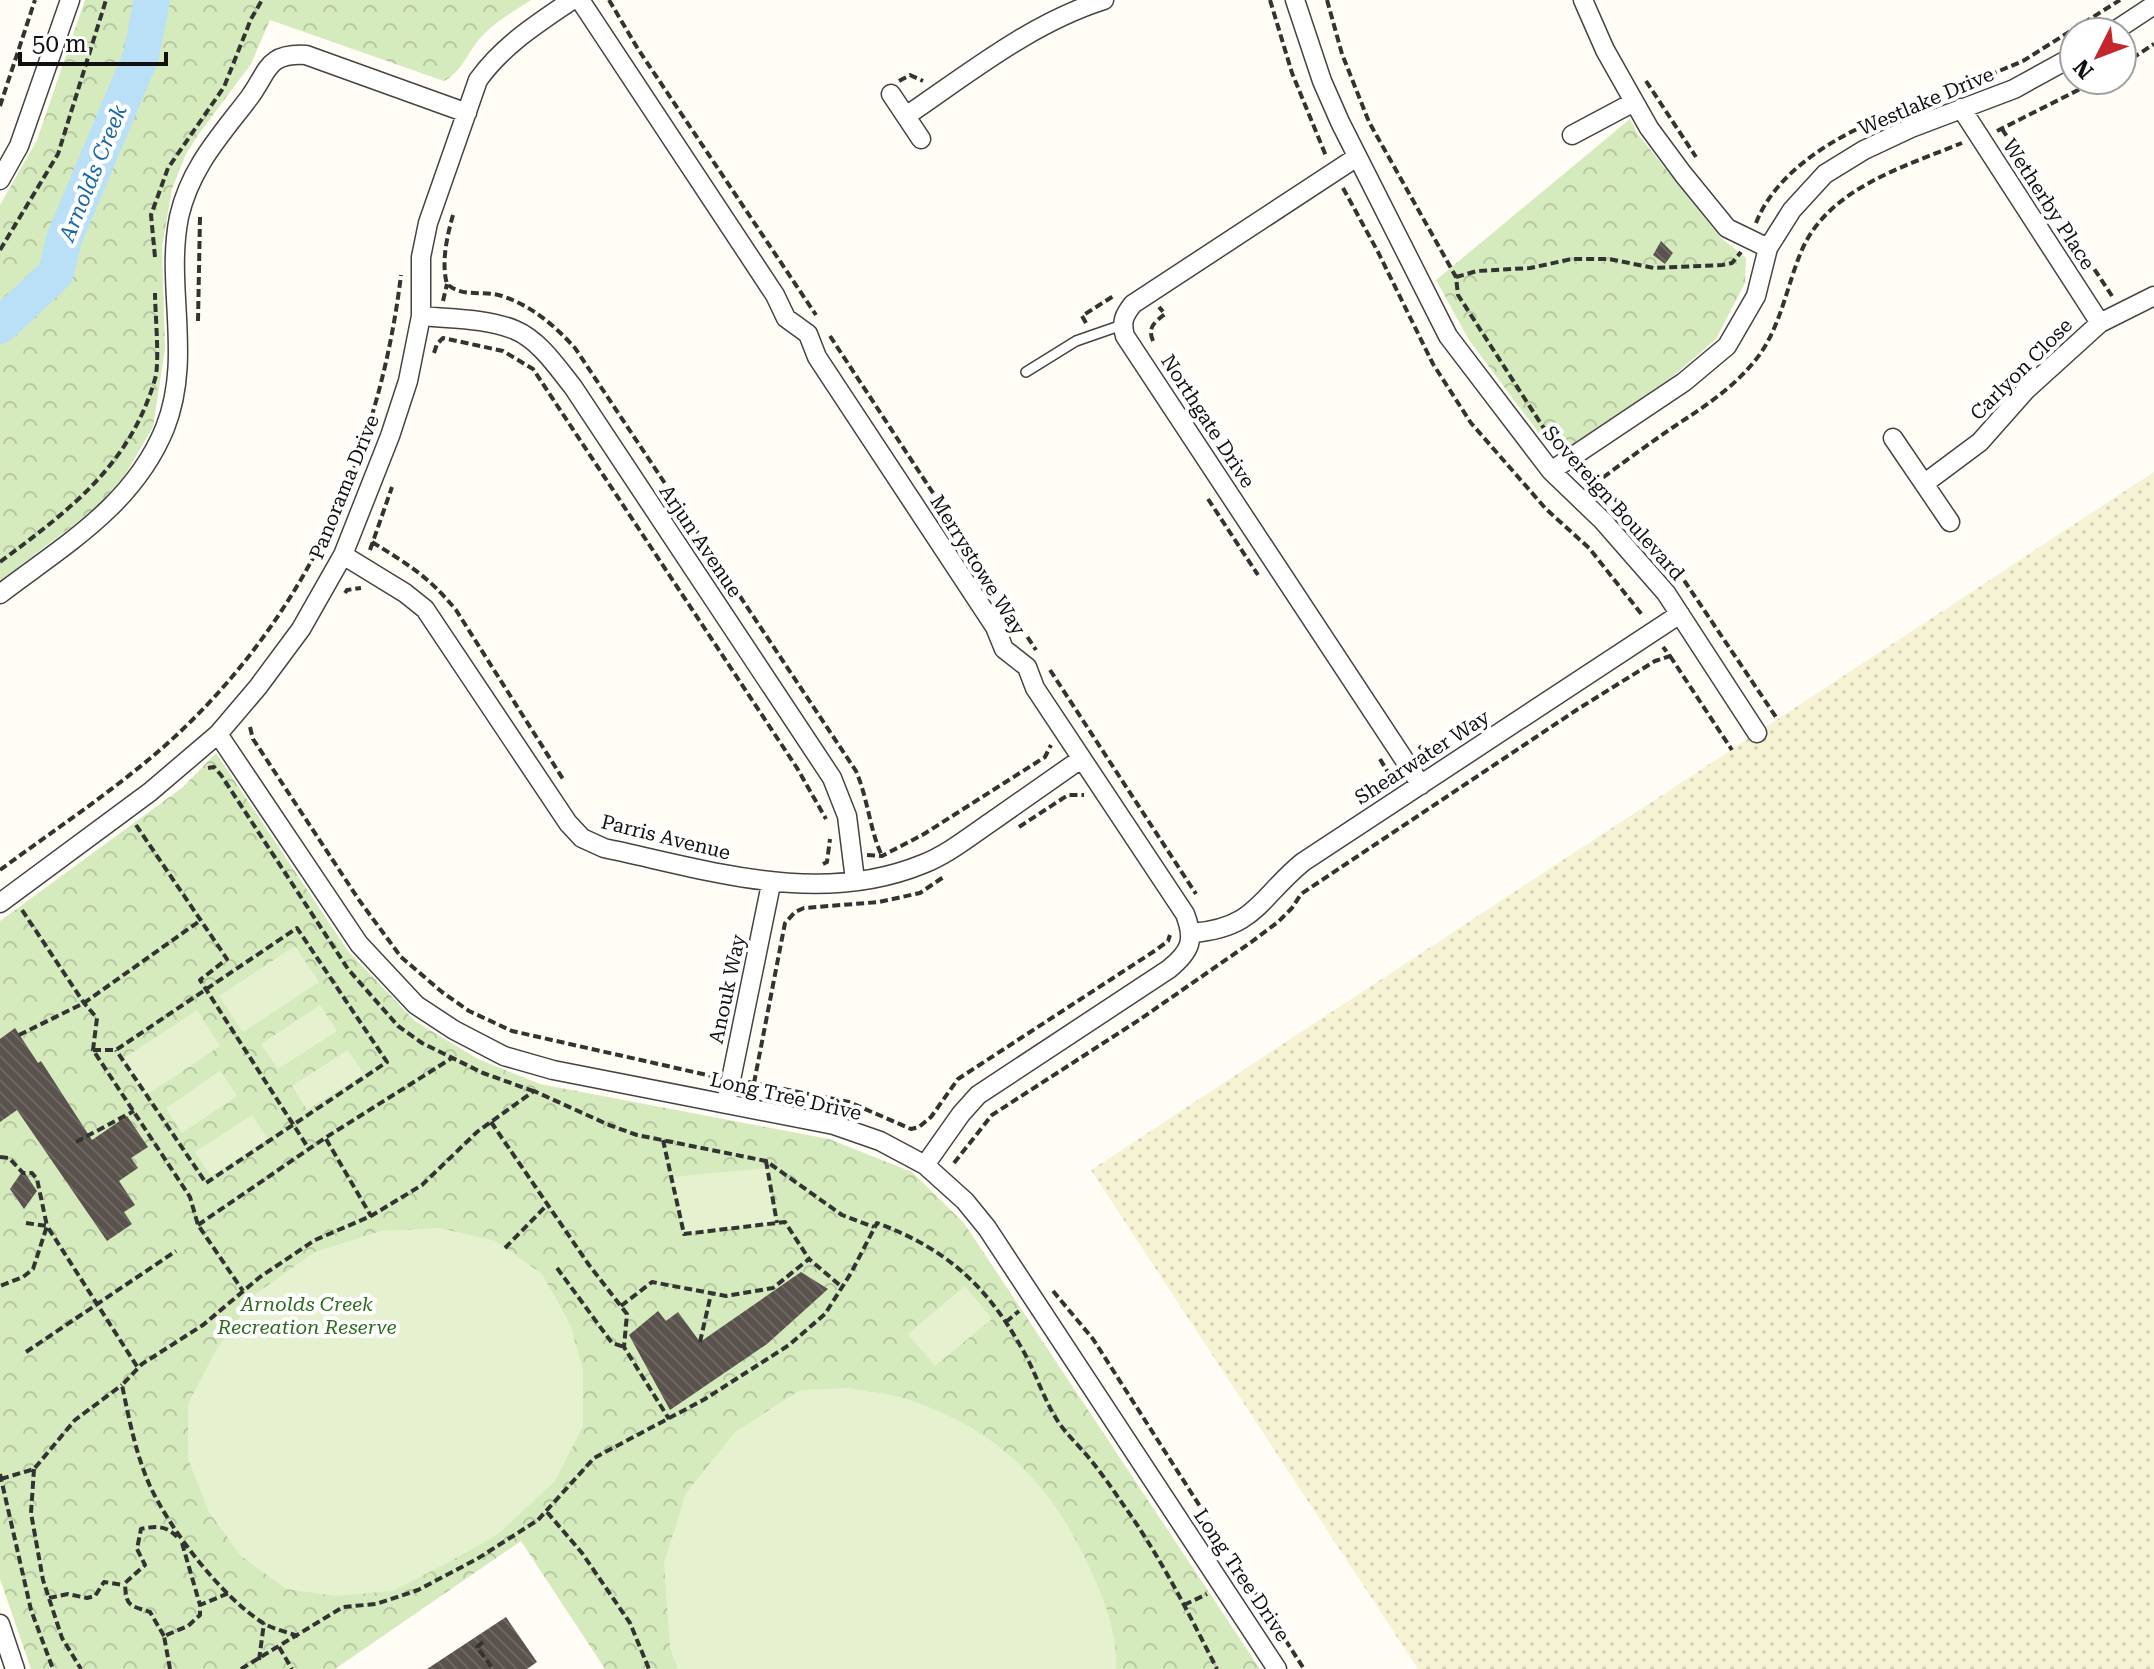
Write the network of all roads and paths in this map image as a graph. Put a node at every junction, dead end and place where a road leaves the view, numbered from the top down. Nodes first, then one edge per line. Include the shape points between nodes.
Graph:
1 (35, 0) edge
2 (70, 0) edge
3 (106, 0) edge
4 (262, 0) edge
5 (572, 0) edge
6 (580, 0) edge
7 (609, 0) edge
8 (1104, 0) edge
9 (1270, 0) edge
10 (1295, 0) edge
11 (1327, 0) edge
12 (1583, 0) edge
13 (2154, 5) edge
14 (2137, 16) edge
15 (2058, 65) edge
16 (1644, 77) dead end
17 (891, 94) dead end
18 (2067, 96) edge
19 (1634, 102) junction
20 (0, 106) edge
21 (1961, 108) junction
22 (467, 113) junction
23 (906, 116) junction
24 (2002, 129) junction
25 (1572, 135) dead end
26 (1981, 138) junction
27 (921, 139) dead end
28 (1357, 157) junction
29 (1696, 157) dead end
30 (1333, 172) junction
31 (0, 180) edge
32 (456, 204) dead end
33 (203, 205) dead end
34 (1759, 215) dead end
35 (1748, 229) junction
36 (1768, 248) junction
37 (0, 250) edge
38 (155, 257) dead end
39 (402, 262) dead end
40 (1456, 277) junction
41 (155, 288) dead end
42 (1150, 293) junction
43 (2154, 296) edge
44 (2115, 301) dead end
45 (1090, 312) dead end
46 (421, 316) junction
47 (2100, 323) junction
48 (1122, 325) junction
49 (198, 333) dead end
50 (1094, 334) junction
51 (1153, 342) dead end
52 (433, 357) dead end
53 (1026, 372) dead end
54 (1893, 438) dead end
55 (1573, 456) junction
56 (1551, 471) junction
57 (1925, 483) junction
58 (393, 485) dead end
59 (1203, 492) dead end
60 (1950, 522) dead end
61 (372, 542) junction
62 (343, 555) junction
63 (0, 562) edge
64 (365, 568) junction
65 (1260, 579) dead end
66 (358, 587) junction
67 (371, 590) dead end
68 (0, 594) edge
69 (339, 601) dead end
70 (1680, 614) junction
71 (1656, 631) junction
72 (1670, 656) junction
73 (1041, 658) dead end
74 (1050, 671) dead end
75 (252, 719) dead end
76 (1757, 733) dead end
77 (218, 734) junction
78 (1047, 739) dead end
79 (1418, 746) dead end
80 (1732, 750) dead end
81 (1377, 756) dead end
82 (1081, 759) junction
83 (1458, 760) junction
84 (200, 769) dead end
85 (1469, 781) junction
86 (566, 783) dead end
87 (1421, 785) junction
88 (1387, 788) dead end
89 (1090, 798) dead end
90 (138, 819) dead end
91 (1010, 834) dead end
92 (852, 855) junction
93 (882, 856) junction
94 (827, 862) junction
95 (817, 867) dead end
96 (0, 870) edge
97 (946, 876) dead end
98 (855, 880) junction
99 (771, 884) junction
100 (1199, 898) dead end
101 (11, 906) edge
102 (201, 920) junction
103 (1190, 929) junction
104 (206, 990) junction
105 (84, 1003) junction
106 (19, 1035) dead end
107 (93, 1050) junction
108 (116, 1050) junction
109 (452, 1058) junction
110 (715, 1062) dead end
111 (722, 1078) junction
112 (754, 1083) junction
113 (534, 1091) junction
114 (726, 1104) junction
115 (134, 1111) junction
116 (491, 1122) junction
117 (294, 1125) junction
118 (919, 1127) junction
119 (325, 1138) junction
120 (663, 1140) junction
121 (76, 1142) dead end
122 (940, 1142) junction
123 (309, 1149) junction
124 (0, 1157) edge
125 (766, 1161) junction
126 (954, 1163) junction
127 (925, 1165) junction
128 (963, 1174) dead end
129 (548, 1204) junction
130 (371, 1216) junction
131 (26, 1223) dead end
132 (777, 1223) junction
133 (198, 1225) junction
134 (47, 1226) junction
135 (874, 1227) junction
136 (505, 1248) dead end
137 (176, 1251) dead end
138 (809, 1259) junction
139 (557, 1268) dead end
140 (0, 1286) edge
141 (842, 1287) junction
142 (1051, 1289) dead end
143 (243, 1291) junction
144 (711, 1293) junction
145 (96, 1303) junction
146 (621, 1306) junction
147 (700, 1342) dead end
148 (624, 1347) junction
149 (26, 1352) dead end
150 (138, 1368) junction
151 (122, 1385) junction
152 (669, 1419) junction
153 (34, 1469) junction
154 (0, 1476) edge
155 (547, 1512) junction
156 (182, 1542) junction
157 (125, 1583) junction
158 (229, 1593) junction
159 (49, 1598) junction
160 (200, 1605) junction
161 (264, 1623) junction
162 (0, 1624) edge
163 (164, 1636) junction
164 (298, 1636) junction
165 (483, 1642) dead end
166 (279, 1647) junction
167 (259, 1660) junction
168 (15, 1669) edge
169 (53, 1669) edge
170 (81, 1669) edge
171 (170, 1669) edge
172 (241, 1669) edge
173 (292, 1669) edge
174 (493, 1669) edge
175 (649, 1669) edge
176 (1217, 1669) edge
177 (1277, 1669) edge
178 (1304, 1669) edge

1 - 20 path
2 - 31 street via 19,146
3 - 37 path via 58,154
4 - 38 path via 224,87 168,168 151,215
5 - 22 street, Panorama Drive via 492,60 478,80
6 - 82 street, Merrystowe Way via 786,318 808,334 817,357 995,627 1004,649 1027,667
7 - 73 path
8 - 23 street via 1023,39
9 - 30 path via 1292,73
10 - 28 street, Sovereign Boulevard via 1322,81
11 - 40 path via 1369,122
12 - 19 street
13 - 14 street
15 - 21 street, Westlake Drive via 2014,89
16 - 29 path
17 - 23 street
18 - 24 path
19 - 25 street
19 - 35 street via 1727,228
21 - 26 street, Wetherby Place
21 - 36 street, Westlake Drive via 1864,150 1825,174 1792,210
22 - 46 street, Panorama Drive via 428,223 421,257
22 - 68 street via 306,55 275,59 205,154 186,194 176,248 177,384 152,454 108,512
23 - 27 street
24 - 26 path
24 - 44 path
26 - 47 street, Wetherby Place
26 - 55 path via 1895,170 1833,207 1809,236 1760,353 1712,402 1598,481
28 - 30 street
28 - 56 street, Sovereign Boulevard via 1448,336
30 - 42 street
30 - 71 path via 1433,364 1471,423 1546,509 1589,548
32 - 93 path via 446,241 447,284 460,292 518,302 556,327 575,348 856,771
33 - 49 path
34 - 35 path
35 - 36 street
35 - 40 path via 1737,259 1722,265 1654,268 1609,259 1572,259
36 - 55 street, Westlake Drive via 1756,296 1727,346 1684,382
39 - 96 path via 393,334 359,458 301,582 244,664 192,719 158,751
40 - 55 path via 1458,295 1543,427
41 - 63 path via 156,377 131,436 97,483
42 - 48 street via 1124,314
42 - 51 path via 1165,314 1151,325
43 - 47 street, Carlyon Close
45 - 50 path via 1082,316
46 - 62 street, Panorama Drive via 408,381
46 - 92 street, Arjun Avenue via 516,330 548,355 832,778 847,816
47 - 57 street, Carlyon Close via 2026,390 1980,442
48 - 50 lane
48 - 87 street, Northgate Drive
50 - 53 lane
52 - 94 path via 443,338 503,351 533,369 815,798 828,821
54 - 57 street
55 - 56 street, Westlake Drive
56 - 70 street, Sovereign Boulevard via 1621,541
57 - 60 street
58 - 61 path
59 - 65 path
61 - 64 path
61 - 86 path via 429,579 456,610
62 - 64 street, Parris Avenue
62 - 77 street, Panorama Drive via 301,629
64 - 66 path
64 - 99 street, Parris Avenue via 425,609 582,838 604,848
66 - 67 path
66 - 69 path via 347,590
70 - 71 street, Shearwater Way
70 - 76 street, Sovereign Boulevard
71 - 72 path
71 - 83 street, Shearwater Way
72 - 80 path
72 - 85 path
74 - 100 path
75 - 111 path via 253,739 359,900 401,957 442,992 512,1031
77 - 101 street, Panorama Drive
77 - 114 street, Long Tree Drive via 359,944 416,1005 504,1056
78 - 93 path via 1051,746 1045,757
79 - 83 path via 1434,753 1449,747
81 - 88 path via 1392,779
82 - 98 street, Parris Avenue via 949,851 890,875
82 - 103 street, Merrystowe Way
83 - 85 path
83 - 87 street, Shearwater Way
84 - 109 path via 214,767 221,775 348,969 398,1026
85 - 126 path via 1301,894 1278,922 1250,943 992,1115
87 - 103 street, Shearwater Way via 1303,862 1252,913 1230,927
89 - 91 path via 1068,795
90 - 102 path via 134,822
92 - 93 path
92 - 94 path
92 - 98 street, Arjun Avenue
94 - 95 path
97 - 112 path via 920,893 795,912 785,923
98 - 99 street, Parris Avenue via 818,886
99 - 111 street, Anouk Way
101 - 105 path
102 - 104 path via 227,959 200,980
102 - 105 path
103 - 118 path via 1173,930 1156,950 958,1079
103 - 122 street via 1182,959 978,1095
104 - 108 path
104 - 117 path
104 - 117 path via 297,928 387,1062
105 - 106 path
105 - 107 path via 97,1018
107 - 108 path
107 - 115 path
108 - 117 path via 206,1183
109 - 113 path
109 - 119 path
110 - 111 path
111 - 112 path
111 - 114 street, Anouk Way
112 - 118 path via 849,1102 911,1129
113 - 116 path
113 - 120 path via 609,1125
114 - 127 street, Long Tree Drive via 834,1125
115 - 121 path
115 - 133 path via 190,1197
116 - 129 path
116 - 130 path via 422,1185
117 - 123 path
118 - 122 path
119 - 123 path
119 - 130 path
120 - 125 path
120 - 132 path via 684,1234
122 - 126 path via 953,1154
122 - 127 street
123 - 133 path
124 - 134 path via 37,1179
125 - 132 path
125 - 135 path via 842,1215
126 - 128 path
127 - 177 street, Long Tree Drive via 987,1228
129 - 136 path
129 - 146 path
130 - 143 path via 315,1240
131 - 134 path
132 - 138 path via 785,1222
133 - 143 path
134 - 140 path via 33,1269
134 - 145 path
135 - 141 path
135 - 176 path via 877,1223 914,1237 976,1284 1022,1348 1061,1426 1157,1555
137 - 145 path
138 - 141 path
138 - 144 path via 773,1288 726,1296
139 - 148 path via 612,1343
141 - 152 path via 825,1314 789,1345
142 - 178 path via 1093,1339
143 - 150 path
144 - 146 path via 652,1282
144 - 147 path
145 - 149 path
145 - 150 path
146 - 148 path via 627,1314
148 - 152 path
150 - 151 path
151 - 153 path via 75,1420
151 - 156 path via 150,1485
152 - 155 path via 594,1458
153 - 154 path
153 - 159 path via 31,1513
154 - 169 path via 31,1610
155 - 164 path via 477,1559 418,1590 376,1604 343,1607
155 - 175 path via 630,1623
156 - 157 path via 171,1530 141,1529 137,1549 145,1565
156 - 158 path
156 - 160 path
157 - 159 path via 104,1582 87,1598
157 - 163 path via 130,1606 150,1612
158 - 160 path
158 - 161 path
159 - 170 path via 62,1638
160 - 163 path via 200,1615 188,1626
161 - 164 path
161 - 167 path
162 - 168 street
163 - 171 path
164 - 166 path
165 - 174 path via 477,1647
166 - 167 path
166 - 173 path
167 - 172 path

